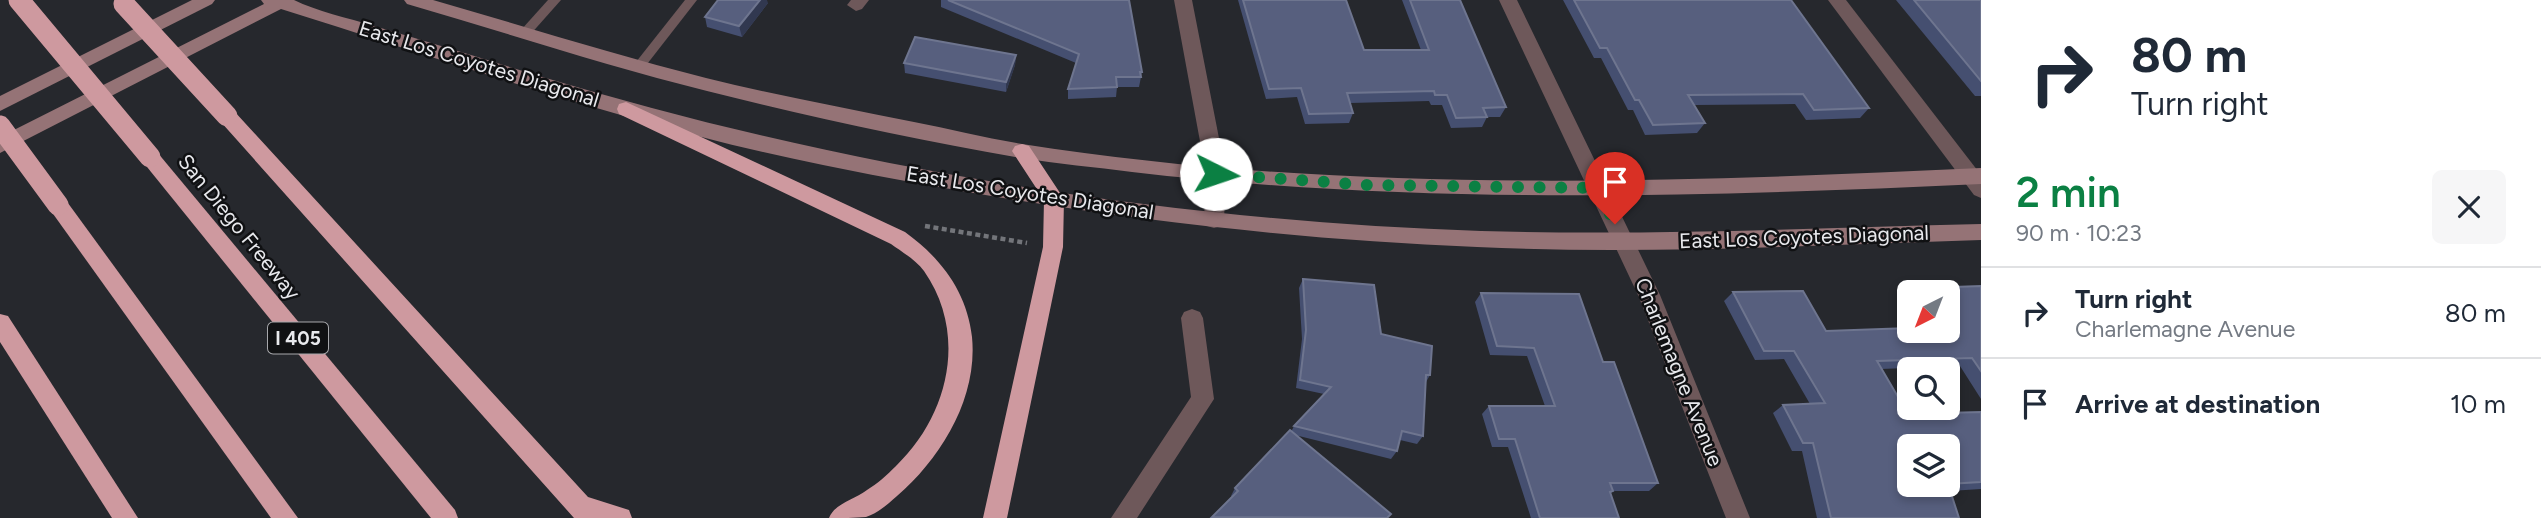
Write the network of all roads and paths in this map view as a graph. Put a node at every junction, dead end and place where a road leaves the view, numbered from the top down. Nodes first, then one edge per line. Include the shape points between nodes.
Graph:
1 (19, 0) edge
2 (206, 0) edge
3 (413, 0) edge
4 (555, 0) edge
5 (691, 0) edge
6 (1183, 0) edge
7 (1508, 0) edge
8 (1837, 0) edge
9 (123, 1) edge
10 (279, 1) edge
11 (525, 33) junction
12 (640, 65) junction
13 (0, 104) edge
14 (626, 109) junction
15 (0, 127) edge
16 (0, 146) edge
17 (1022, 151) junction
18 (1216, 174) junction
19 (1978, 181) edge
20 (1597, 188) junction
21 (1054, 199) junction
22 (1214, 220) junction
23 (919, 225) dead end
24 (1981, 232) edge
25 (1623, 242) junction
26 (1035, 245) dead end
27 (1192, 318) dead end
28 (0, 323) edge
29 (585, 513) edge
30 (126, 518) edge
31 (286, 518) edge
32 (446, 518) edge
33 (620, 518) edge
34 (841, 518) edge
35 (995, 518) edge
36 (1123, 518) edge
37 (1738, 518) edge

1 - 32 highway, San Diego Freeway / I 405, bridge
2 - 13 main road
3 - 11 main road, East Los Coyotes Diagonal
4 - 11 lane
5 - 12 lane
6 - 18 street
7 - 20 street, Charlemagne Avenue
8 - 19 street
9 - 29 highway, bridge
10 - 14 main road, East Los Coyotes Diagonal
10 - 16 main road
11 - 12 main road, East Los Coyotes Diagonal
12 - 17 main road, East Los Coyotes Diagonal via 718,87
14 - 21 main road, East Los Coyotes Diagonal via 819,157
14 - 34 highway via 898,238 929,263 951,297 961,342 960,366 951,408 940,431 909,472 882,495
15 - 31 highway, bridge
17 - 18 main road, East Los Coyotes Diagonal
17 - 21 highway
18 - 20 main road, East Los Coyotes Diagonal via 1367,185
18 - 22 street
19 - 20 main road, East Los Coyotes Diagonal
20 - 25 street, Charlemagne Avenue
21 - 22 main road, East Los Coyotes Diagonal
21 - 35 highway via 1051,261
22 - 25 main road, East Los Coyotes Diagonal via 1478,239
23 - 26 path
24 - 25 main road, East Los Coyotes Diagonal
25 - 37 street, Charlemagne Avenue via 1649,295
27 - 36 street via 1203,399
28 - 30 highway
29 - 33 highway

